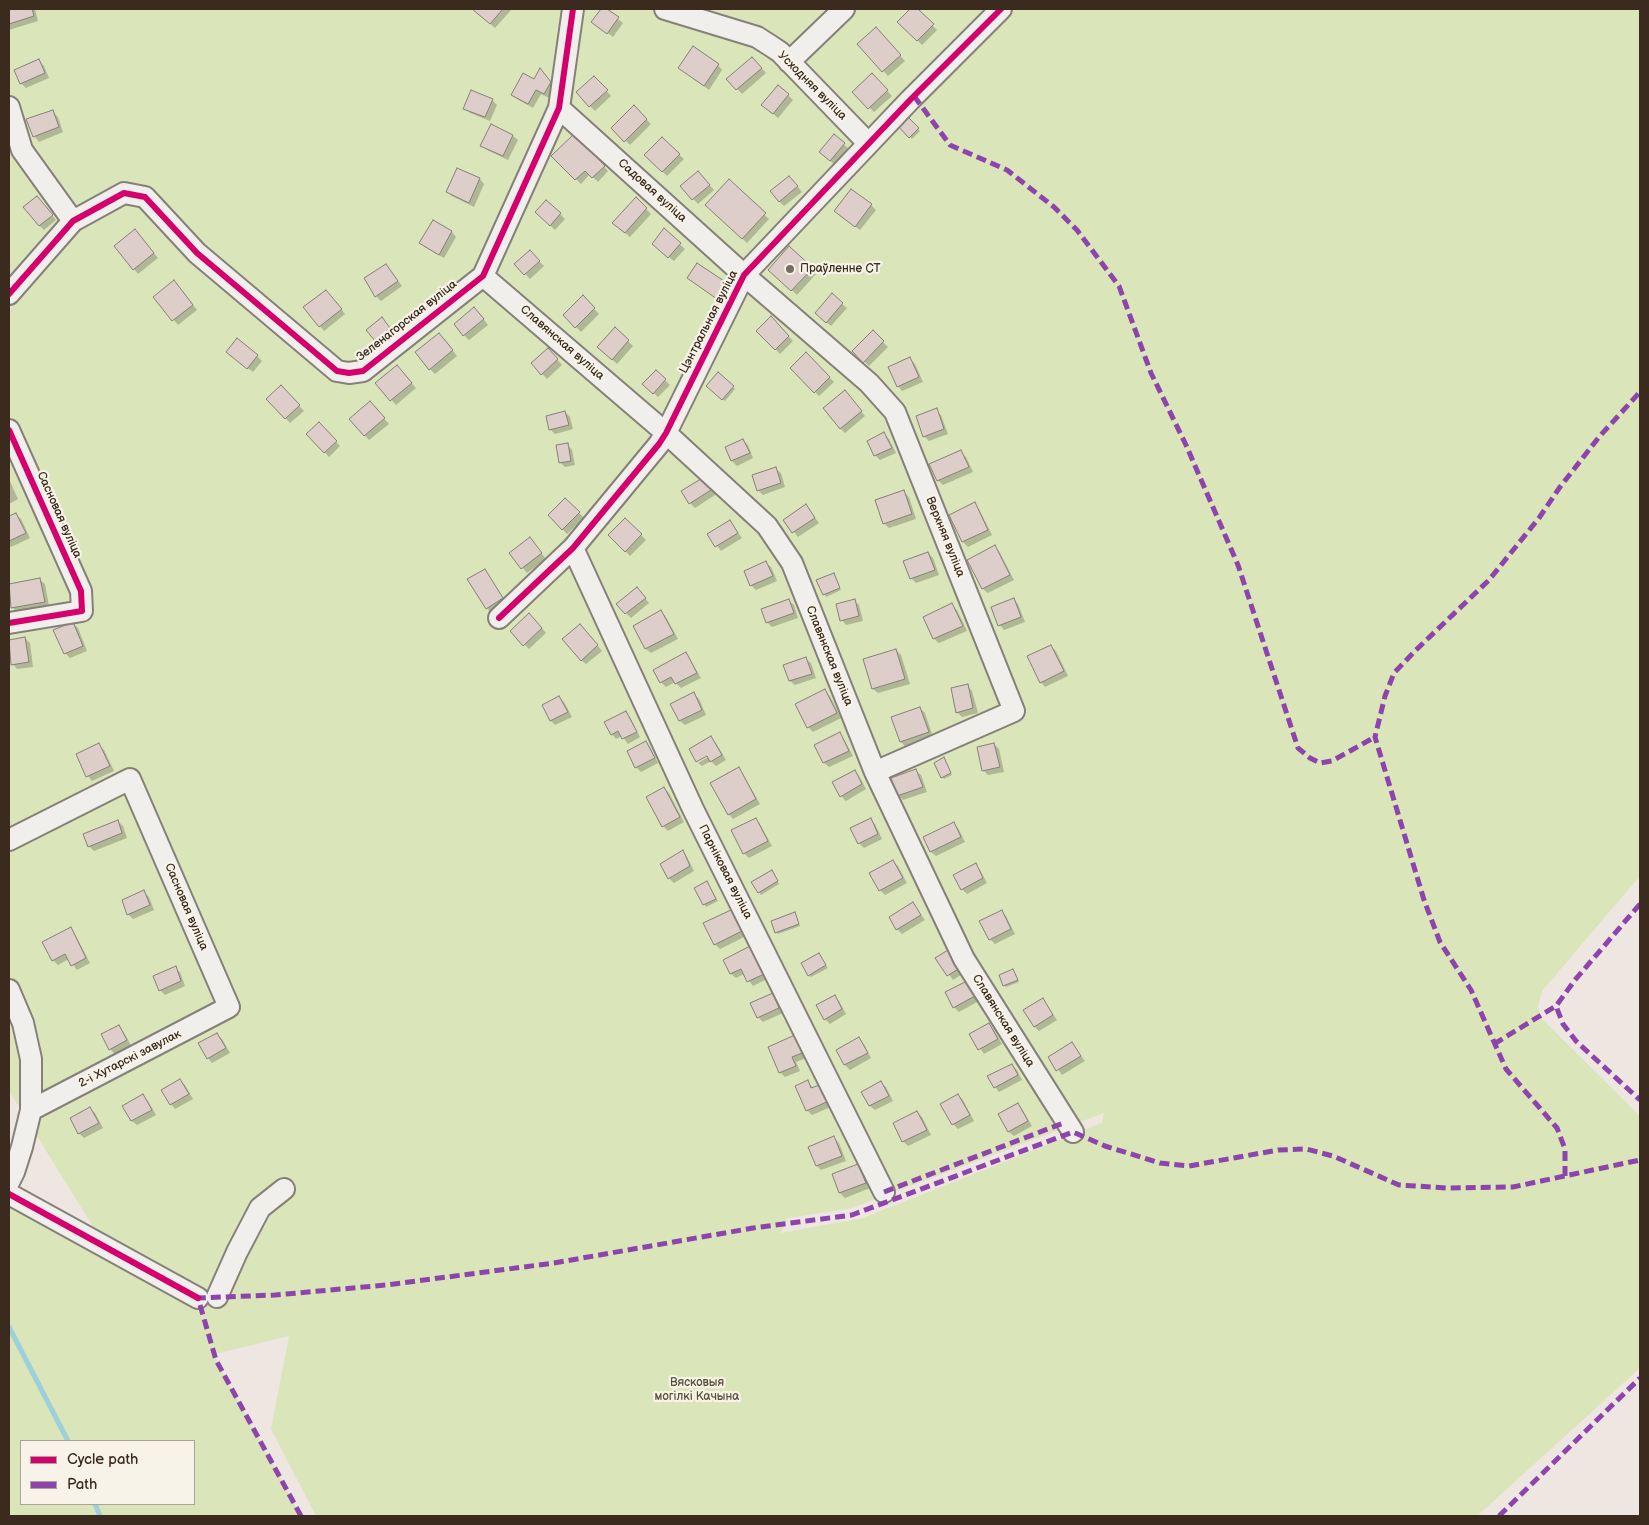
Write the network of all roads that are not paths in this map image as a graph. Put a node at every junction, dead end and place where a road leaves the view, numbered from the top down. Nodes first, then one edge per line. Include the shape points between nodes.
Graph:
1 (573, 9) edge
2 (665, 9) edge
3 (844, 9) edge
4 (1001, 9) edge
5 (789, 62) junction
6 (9, 107) edge
7 (559, 108) junction
8 (12, 133) edge
9 (868, 143) junction
10 (73, 222) junction
11 (744, 275) junction
12 (483, 276) junction
13 (9, 294) edge
14 (9, 430) edge
15 (666, 433) junction
16 (572, 548) junction
17 (499, 618) dead end
18 (9, 623) edge
19 (875, 772) junction
20 (9, 840) edge
21 (9, 990) edge
22 (229, 1007) joint
23 (30, 1110) junction
24 (1069, 1127) dead end
25 (9, 1182) edge
26 (284, 1189) dead end
27 (884, 1192) dead end
28 (9, 1194) edge

1 - 7 street, Зеленагорская вуліца
2 - 5 street, Усходняя вуліца via 757,37
3 - 5 street
4 - 9 street, Цэнтральная вуліца
5 - 9 street, Усходняя вуліца
6 - 8 street
7 - 11 street, Садовая вуліца
7 - 12 street, Зеленагорская вуліца
8 - 10 street
9 - 11 street, Цэнтральная вуліца
10 - 12 street, Зеленагорская вуліца via 124,193 145,197 197,253 337,371 349,373 363,372
10 - 13 street
11 - 15 street, Цэнтральная вуліца
11 - 19 street, Верхняя вуліца via 869,383 895,412 1014,711
12 - 15 street, Славянская вуліца
14 - 18 street, Сасновая вуліца via 81,592 82,610
15 - 16 street, Цэнтральная вуліца
15 - 19 street, Славянская вуліца via 767,526 792,563
16 - 17 street, Цэнтральная вуліца
16 - 27 street, Парніковая вуліца via 693,809
19 - 24 street, Славянская вуліца via 964,959
20 - 22 street, Сасновая вуліца via 130,780
21 - 23 street via 23,1023 31,1059
22 - 23 street, 2-і Хутарскі завулак
23 - 25 street via 22,1147
26 - 28 street via 260,1208 208,1298

